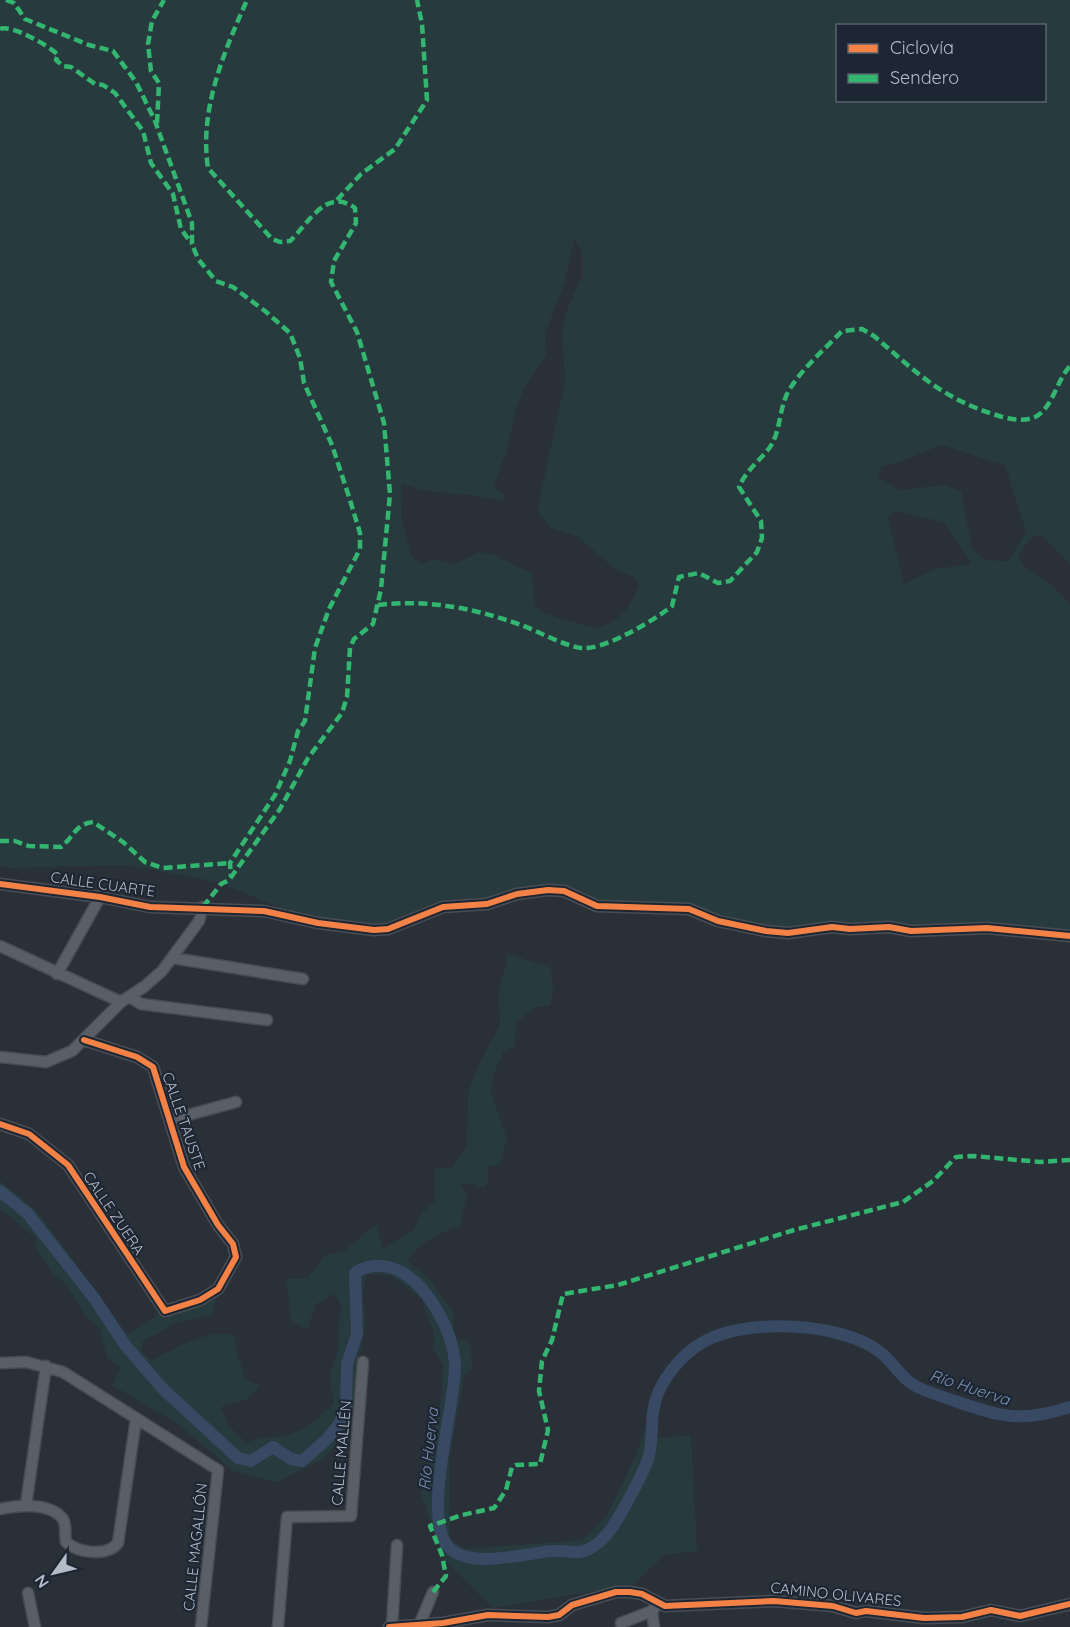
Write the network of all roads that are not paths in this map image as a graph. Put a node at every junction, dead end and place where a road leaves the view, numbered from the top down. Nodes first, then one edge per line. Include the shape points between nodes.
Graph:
1 (0, 884) edge
2 (100, 897) junction
3 (203, 907) junction
4 (1070, 936) edge
5 (0, 946) edge
6 (172, 958) junction
7 (57, 974) junction
8 (303, 979) dead end
9 (125, 1000) junction
10 (267, 1020) dead end
11 (84, 1040) junction
12 (0, 1057) edge
13 (236, 1102) dead end
14 (170, 1120) junction
15 (0, 1124) edge
16 (165, 1311) joint
17 (363, 1362) dead end
18 (0, 1363) edge
19 (45, 1366) junction
20 (136, 1419) junction
21 (26, 1505) junction
22 (0, 1509) edge
23 (397, 1545) dead end
24 (433, 1592) dead end
25 (28, 1593) dead end
26 (1070, 1604) edge
27 (655, 1608) junction
28 (488, 1615) junction
29 (1020, 1616) junction
30 (420, 1623) junction
31 (621, 1623) dead end
32 (390, 1626) edge
33 (35, 1627) edge
34 (201, 1627) edge
35 (279, 1627) edge
36 (490, 1627) edge
37 (654, 1627) edge
38 (1013, 1627) edge

1 - 2 street, CALLE CUARTE
2 - 3 street, CALLE CUARTE via 150,907
2 - 7 street
3 - 4 street, CALLE CUARTE via 264,911 362,929 388,928 443,907 487,904 517,894 548,890 564,891 597,906 689,909 718,921 788,933 832,927 889,927 912,931 978,928
3 - 6 street via 199,921
5 - 7 street
6 - 8 street
6 - 9 street via 155,978
7 - 9 street
9 - 10 street
9 - 11 street
11 - 12 street via 65,1055 46,1062
11 - 14 street, CALLE TAUSTE via 137,1057 153,1067
13 - 14 street
14 - 16 street, CALLE TAUSTE via 184,1167 233,1244 236,1257 218,1289 200,1300
15 - 16 street, CALLE ZUERA via 29,1134 68,1165
17 - 35 street, CALLE MALLÉN via 351,1516 287,1517
18 - 19 street
19 - 20 street via 63,1372
19 - 21 street
20 - 21 street via 118,1543 113,1549 106,1552 73,1548 66,1542 64,1521 55,1512
20 - 34 street, CALLE MAGALLÓN via 218,1470
21 - 22 street
23 - 32 street
24 - 30 street
25 - 33 street
26 - 29 street, CAMINO OLIVARES
27 - 28 street, CAMINO OLIVARES via 642,1594 616,1592 572,1605 559,1616
27 - 29 street, CAMINO OLIVARES via 774,1601 924,1618 962,1617 991,1610
27 - 31 street
27 - 37 street
28 - 30 street, CAMINO OLIVARES
28 - 36 street
29 - 38 street
30 - 32 street, CAMINO OLIVARES

